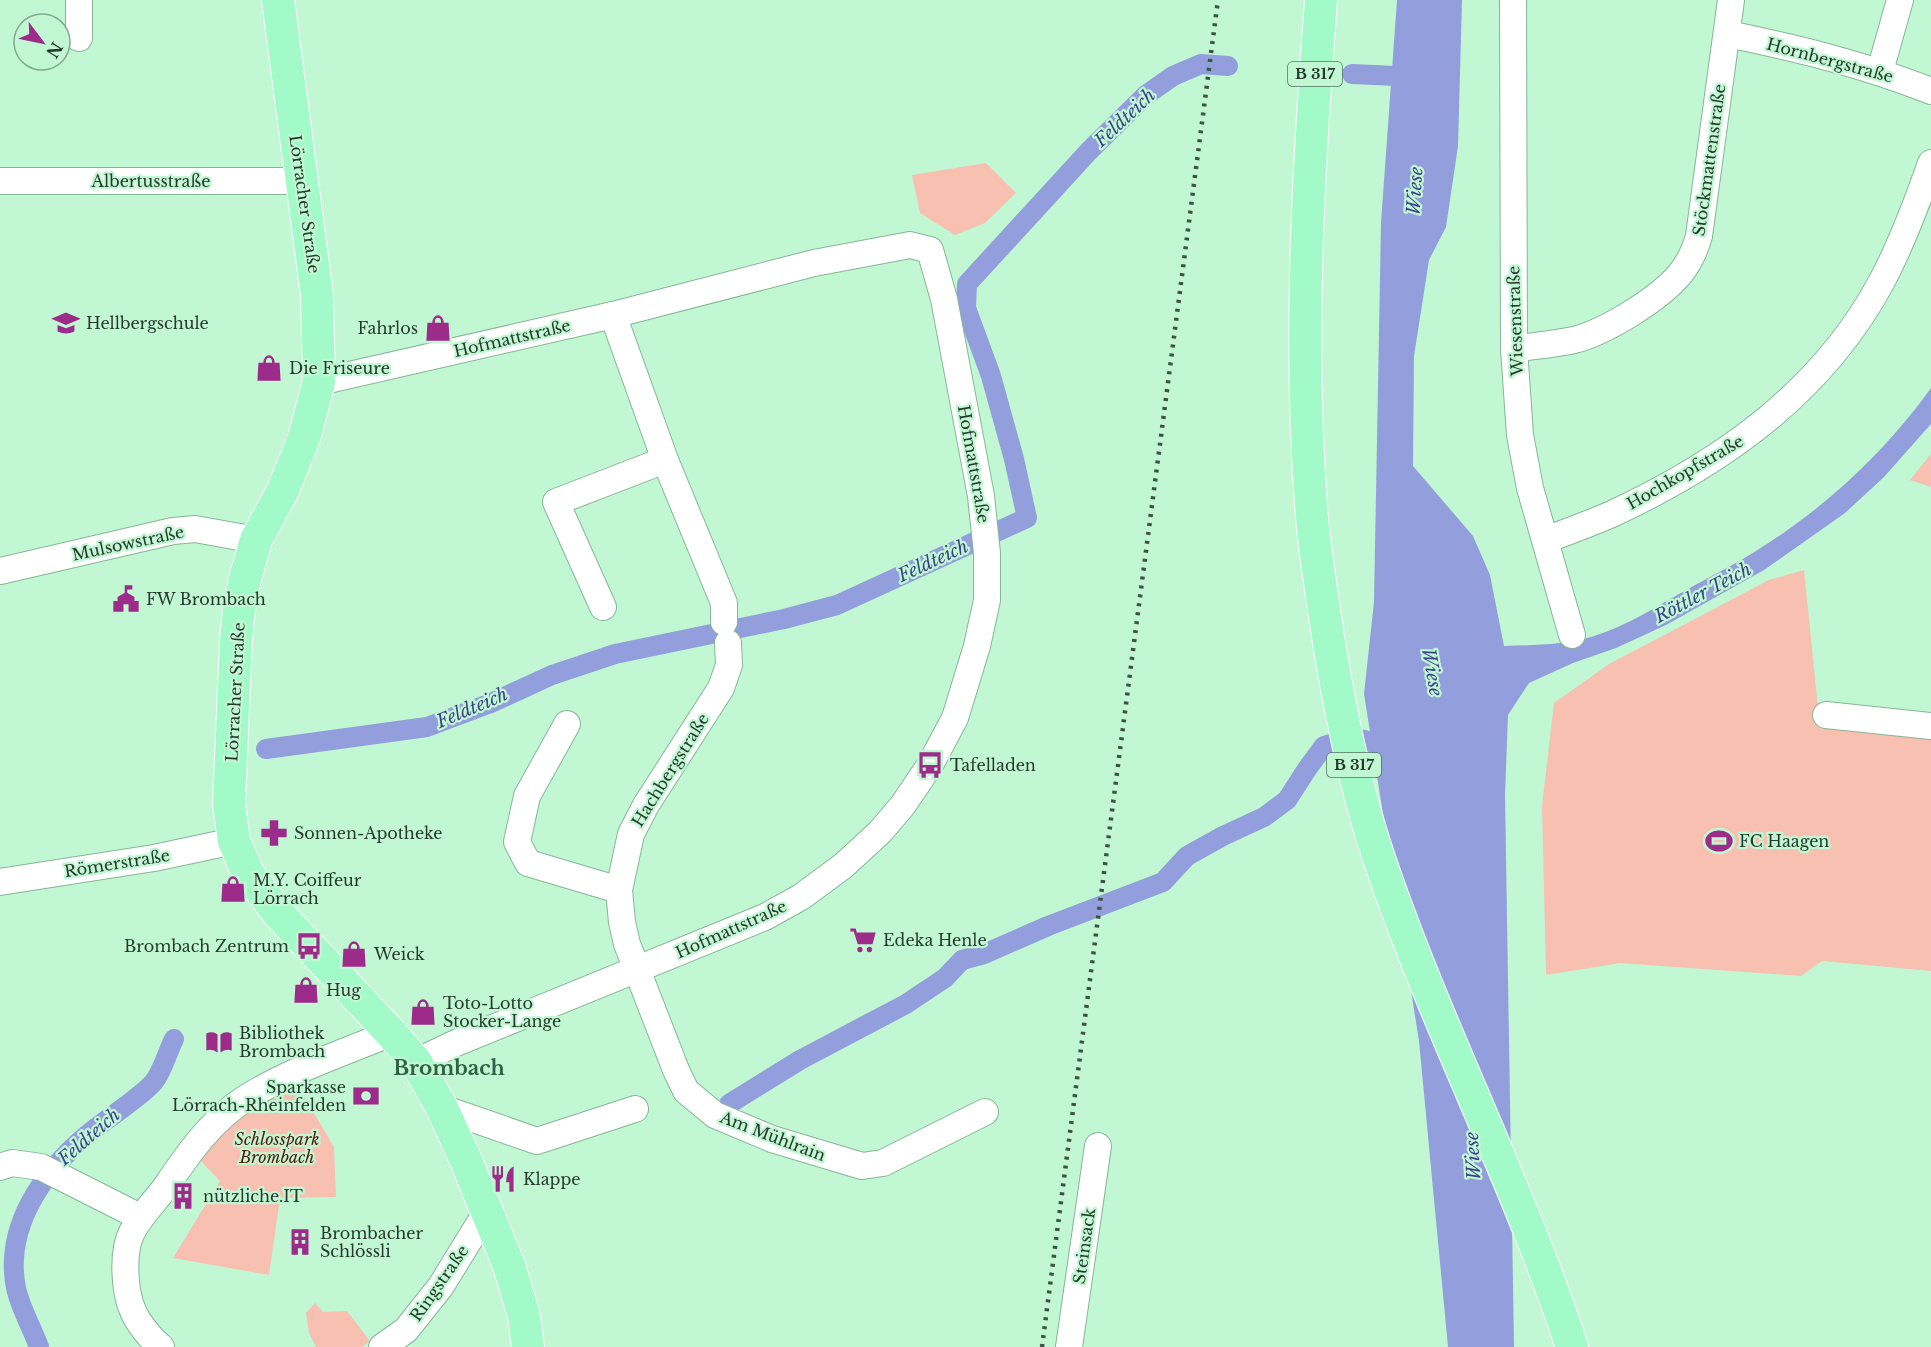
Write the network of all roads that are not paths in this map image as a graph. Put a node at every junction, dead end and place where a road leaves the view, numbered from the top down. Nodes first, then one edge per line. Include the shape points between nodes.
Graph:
1 (80, 0) edge
2 (278, 0) edge
3 (1321, 0) edge
4 (1513, 0) edge
5 (1731, 0) edge
6 (1900, 0) edge
7 (1728, 34) junction
8 (79, 38) dead end
9 (1880, 71) junction
10 (1931, 91) edge
11 (1931, 163) edge
12 (0, 181) edge
13 (302, 181) junction
14 (613, 315) junction
15 (1514, 350) junction
16 (319, 382) junction
17 (665, 460) junction
18 (256, 540) junction
19 (1546, 540) junction
20 (0, 571) edge
21 (603, 607) dead end
22 (1572, 635) dead end
23 (1826, 715) dead end
24 (567, 724) dead end
25 (1931, 726) edge
26 (234, 841) junction
27 (0, 882) edge
28 (619, 890) junction
29 (636, 970) junction
30 (391, 1032) junction
31 (416, 1062) junction
32 (442, 1108) junction
33 (635, 1110) dead end
34 (985, 1112) dead end
35 (1098, 1146) dead end
36 (0, 1167) edge
37 (487, 1211) junction
38 (140, 1217) junction
39 (161, 1347) edge
40 (382, 1347) edge
41 (528, 1347) edge
42 (1069, 1347) edge
43 (1572, 1347) edge

1 - 8 street
2 - 13 main road, Lörracher Straße
3 - 43 main road, B 317 via 1305,294 1308,442 1320,585 1342,723 1374,844 1412,947 1551,1282
4 - 15 street, Wiesenstraße
5 - 7 street, Stöckmattenstraße
6 - 9 street
7 - 9 street, Hornbergstraße
7 - 15 street, Stöckmattenstraße via 1699,236 1688,263 1668,286 1605,328 1576,339
9 - 10 street, Hornbergstraße
11 - 19 street, Hochkopfstraße via 1904,236 1882,281 1856,324 1798,393 1759,427 1685,476 1614,513
12 - 13 street, Albertusstraße
13 - 16 main road, Lörracher Straße via 317,295
14 - 16 street, Hofmattstraße
14 - 17 street, Hachbergstraße
14 - 29 street, Hofmattstraße via 814,263 910,245 930,250 944,299 972,442 987,553 987,600 978,646 955,718 903,805 843,866 801,897 765,917
15 - 19 street, Wiesenstraße via 1520,435 1530,488
16 - 18 main road, Lörracher Straße via 304,438 283,490
17 - 21 street via 556,502
17 - 28 street, Hachbergstraße via 724,603 729,665 721,688 631,834
18 - 20 street, Mulsowstraße via 195,529 173,531
18 - 26 main road, Lörracher Straße via 245,579 236,640 229,804
19 - 22 street, Wiesenstraße
23 - 25 street
24 - 28 street via 527,796 517,842 528,863
26 - 27 street, Römerstraße
26 - 30 main road, Lörracher Straße via 248,873 278,913
28 - 29 street, Hachbergstraße via 622,922
29 - 31 street, Hofmattstraße via 456,1042
29 - 34 street, Am Mühlrain via 686,1091 715,1115 742,1127 862,1166 883,1163
30 - 31 main road, Lörracher Straße
30 - 38 street via 295,1072 245,1099 204,1133
31 - 32 main road, Lörracher Straße
32 - 33 street via 537,1141
32 - 37 main road, Lörracher Straße
35 - 42 street, Steinsack
36 - 38 street via 12,1163 50,1172
37 - 40 street, Ringstraße via 434,1294 406,1330
37 - 41 main road, Lörracher Straße via 510,1268
38 - 39 street via 126,1247 126,1280 133,1311

